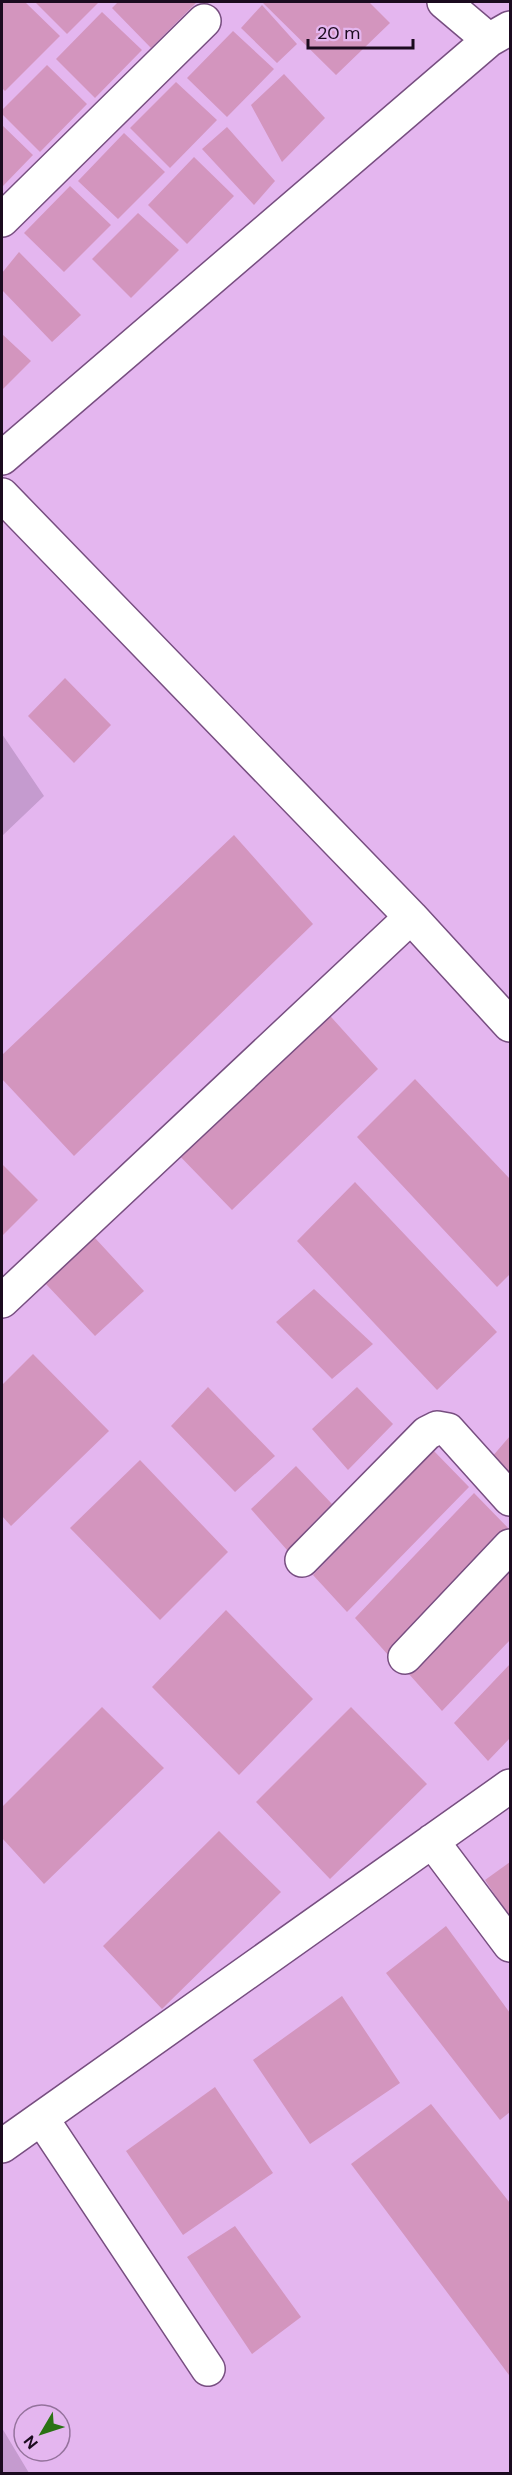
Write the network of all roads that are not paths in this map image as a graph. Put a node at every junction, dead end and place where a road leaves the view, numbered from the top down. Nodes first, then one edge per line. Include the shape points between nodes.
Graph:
1 (444, 2) edge
2 (204, 21) dead end
3 (500, 34) edge
4 (2, 220) edge
5 (2, 458) edge
6 (2, 495) edge
7 (411, 917) junction
8 (510, 1025) edge
9 (2, 1301) edge
10 (510, 1499) edge
11 (510, 1546) edge
12 (302, 1560) dead end
13 (405, 1657) dead end
14 (510, 1786) edge
15 (432, 1841) junction
16 (510, 1946) edge
17 (42, 2118) junction
18 (2, 2146) edge
19 (208, 2369) dead end

1 - 3 street
2 - 4 street
3 - 5 street
6 - 7 street
7 - 8 street
7 - 9 street
10 - 12 street via 448,1430 437,1428 427,1433
11 - 13 street
14 - 15 street
15 - 16 street
15 - 17 street
17 - 18 street
17 - 19 street

